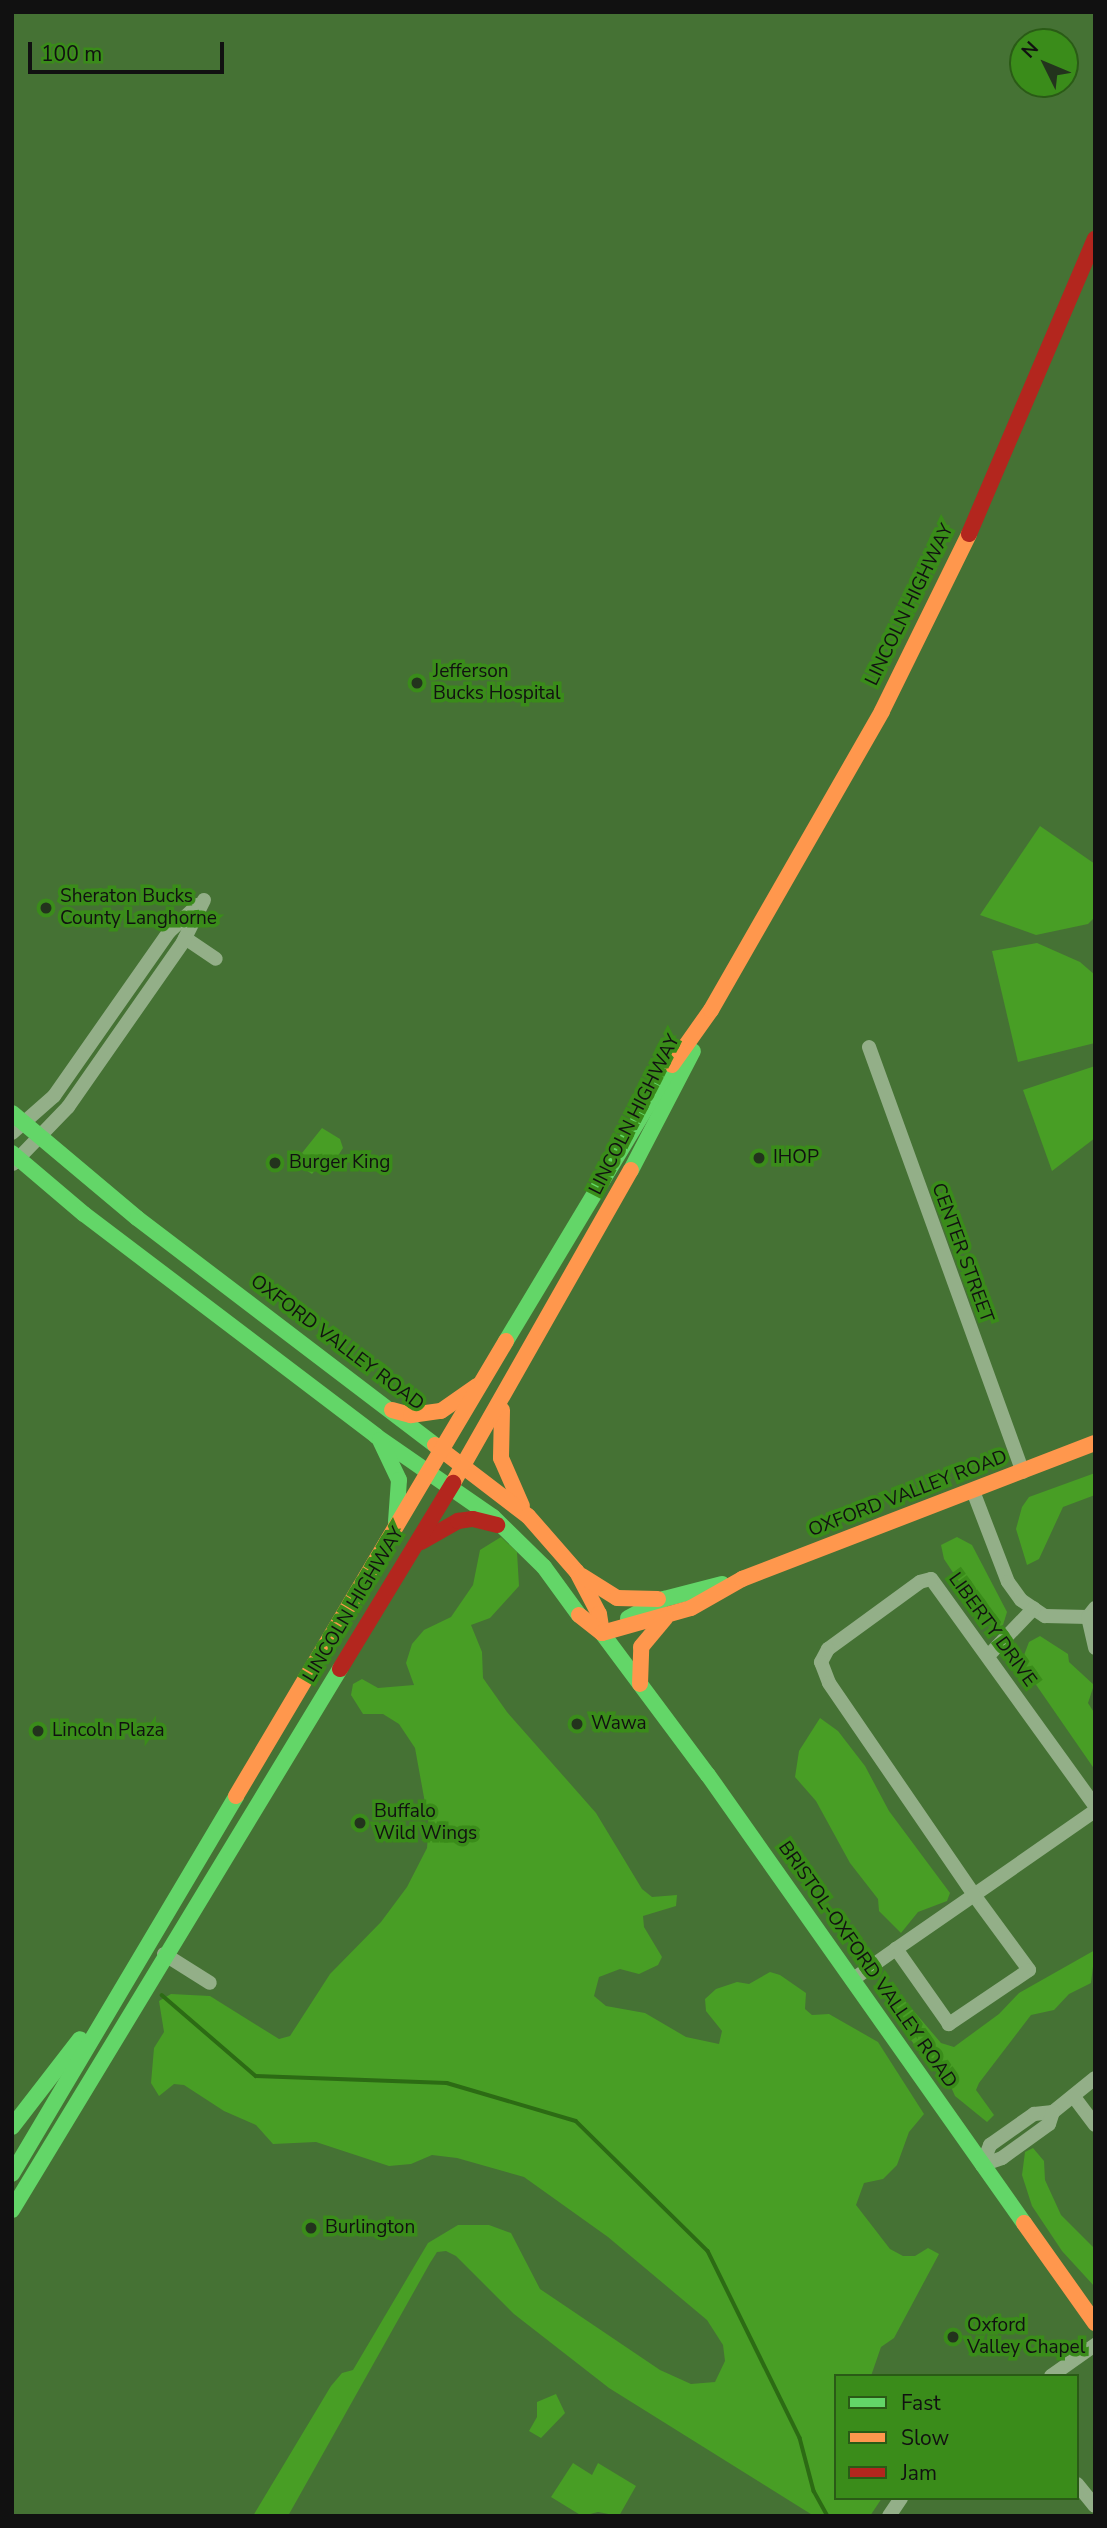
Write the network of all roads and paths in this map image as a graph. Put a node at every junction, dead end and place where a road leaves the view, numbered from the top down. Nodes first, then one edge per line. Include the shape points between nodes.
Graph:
1 (1095, 239) edge
2 (185, 938) junction
3 (216, 959) dead end
4 (711, 1010) junction
5 (869, 1047) dead end
6 (16, 1123) edge
7 (38, 1138) junction
8 (14, 1159) edge
9 (493, 1370) junction
10 (504, 1399) junction
11 (389, 1409) junction
12 (376, 1436) junction
13 (1095, 1443) edge
14 (445, 1451) junction
15 (464, 1466) junction
16 (432, 1472) junction
17 (1023, 1472) junction
18 (451, 1486) junction
19 (973, 1491) junction
20 (528, 1516) junction
21 (512, 1534) junction
22 (393, 1535) junction
23 (414, 1548) junction
24 (577, 1572) junction
25 (735, 1582) junction
26 (664, 1599) junction
27 (1034, 1608) junction
28 (1091, 1612) edge
29 (665, 1618) junction
30 (602, 1633) junction
31 (1095, 1648) edge
32 (988, 1656) junction
33 (640, 1684) junction
34 (1095, 1808) edge
35 (974, 1895) junction
36 (896, 1949) junction
37 (164, 1954) junction
38 (130, 1976) junction
39 (852, 1980) junction
40 (210, 1983) dead end
41 (1095, 2078) edge
42 (1074, 2097) junction
43 (1095, 2125) edge
44 (12, 2126) edge
45 (982, 2165) junction
46 (12, 2174) edge
47 (12, 2210) edge
48 (1095, 2323) edge
49 (1095, 2345) edge
50 (1054, 2374) edge
51 (1079, 2486) edge
52 (900, 2500) edge
53 (1095, 2506) edge
54 (889, 2516) edge

1 - 4 main road, LINCOLN HIGHWAY via 916,646
2 - 3 street
2 - 6 street via 204,900 169,932 54,1096
2 - 7 street via 68,1107
4 - 9 main road, LINCOLN HIGHWAY via 661,1081
4 - 10 main road, LINCOLN HIGHWAY via 677,1090
5 - 17 street, CENTER STREET
6 - 7 main road, OXFORD VALLEY ROAD
7 - 8 street
7 - 11 main road, OXFORD VALLEY ROAD
8 - 12 main road
9 - 11 main road via 464,1398 441,1411 411,1415
9 - 14 main road, LINCOLN HIGHWAY
10 - 15 main road, LINCOLN HIGHWAY
10 - 20 main road via 501,1458
11 - 14 main road, OXFORD VALLEY ROAD
12 - 16 main road
12 - 22 main road via 399,1480
13 - 17 main road, OXFORD VALLEY ROAD
14 - 15 main road, OXFORD VALLEY ROAD
14 - 16 main road, LINCOLN HIGHWAY
15 - 18 main road, LINCOLN HIGHWAY
15 - 20 main road, OXFORD VALLEY ROAD
16 - 18 main road
16 - 22 main road, LINCOLN HIGHWAY
17 - 19 main road, OXFORD VALLEY ROAD
18 - 21 main road
18 - 23 main road, LINCOLN HIGHWAY
19 - 25 main road, OXFORD VALLEY ROAD
19 - 27 street via 1008,1582
20 - 24 main road, OXFORD VALLEY ROAD
21 - 23 main road via 473,1519 444,1526
21 - 30 main road via 585,1624
22 - 38 main road, LINCOLN HIGHWAY
23 - 37 main road, LINCOLN HIGHWAY
24 - 26 main road via 617,1598
24 - 30 main road, OXFORD VALLEY ROAD via 599,1614
25 - 26 main road, OXFORD VALLEY ROAD
25 - 29 main road, OXFORD VALLEY ROAD
26 - 30 main road, OXFORD VALLEY ROAD
27 - 28 street via 1045,1616
27 - 32 street
28 - 31 street
29 - 30 main road, OXFORD VALLEY ROAD
29 - 33 main road via 641,1647
30 - 33 main road, BRISTOL-OXFORD VALLEY ROAD
32 - 34 street, LIBERTY DRIVE
32 - 35 street, LIBERTY DRIVE via 931,1579 919,1582 828,1649 821,1662 829,1683
33 - 39 main road, BRISTOL-OXFORD VALLEY ROAD
34 - 35 street, LIBERTY DRIVE
35 - 36 street, LIBERTY DRIVE
35 - 36 street via 1029,1970 949,2024
36 - 39 street, LIBERTY DRIVE
37 - 40 street
37 - 47 main road, LINCOLN HIGHWAY
38 - 44 main road
38 - 46 main road, LINCOLN HIGHWAY
39 - 45 main road, BRISTOL-OXFORD VALLEY ROAD
41 - 42 street
42 - 43 street
42 - 45 street via 1053,2112 1034,2114 990,2145
45 - 48 main road, BRISTOL-OXFORD VALLEY ROAD
49 - 50 street
51 - 53 street
52 - 54 street

